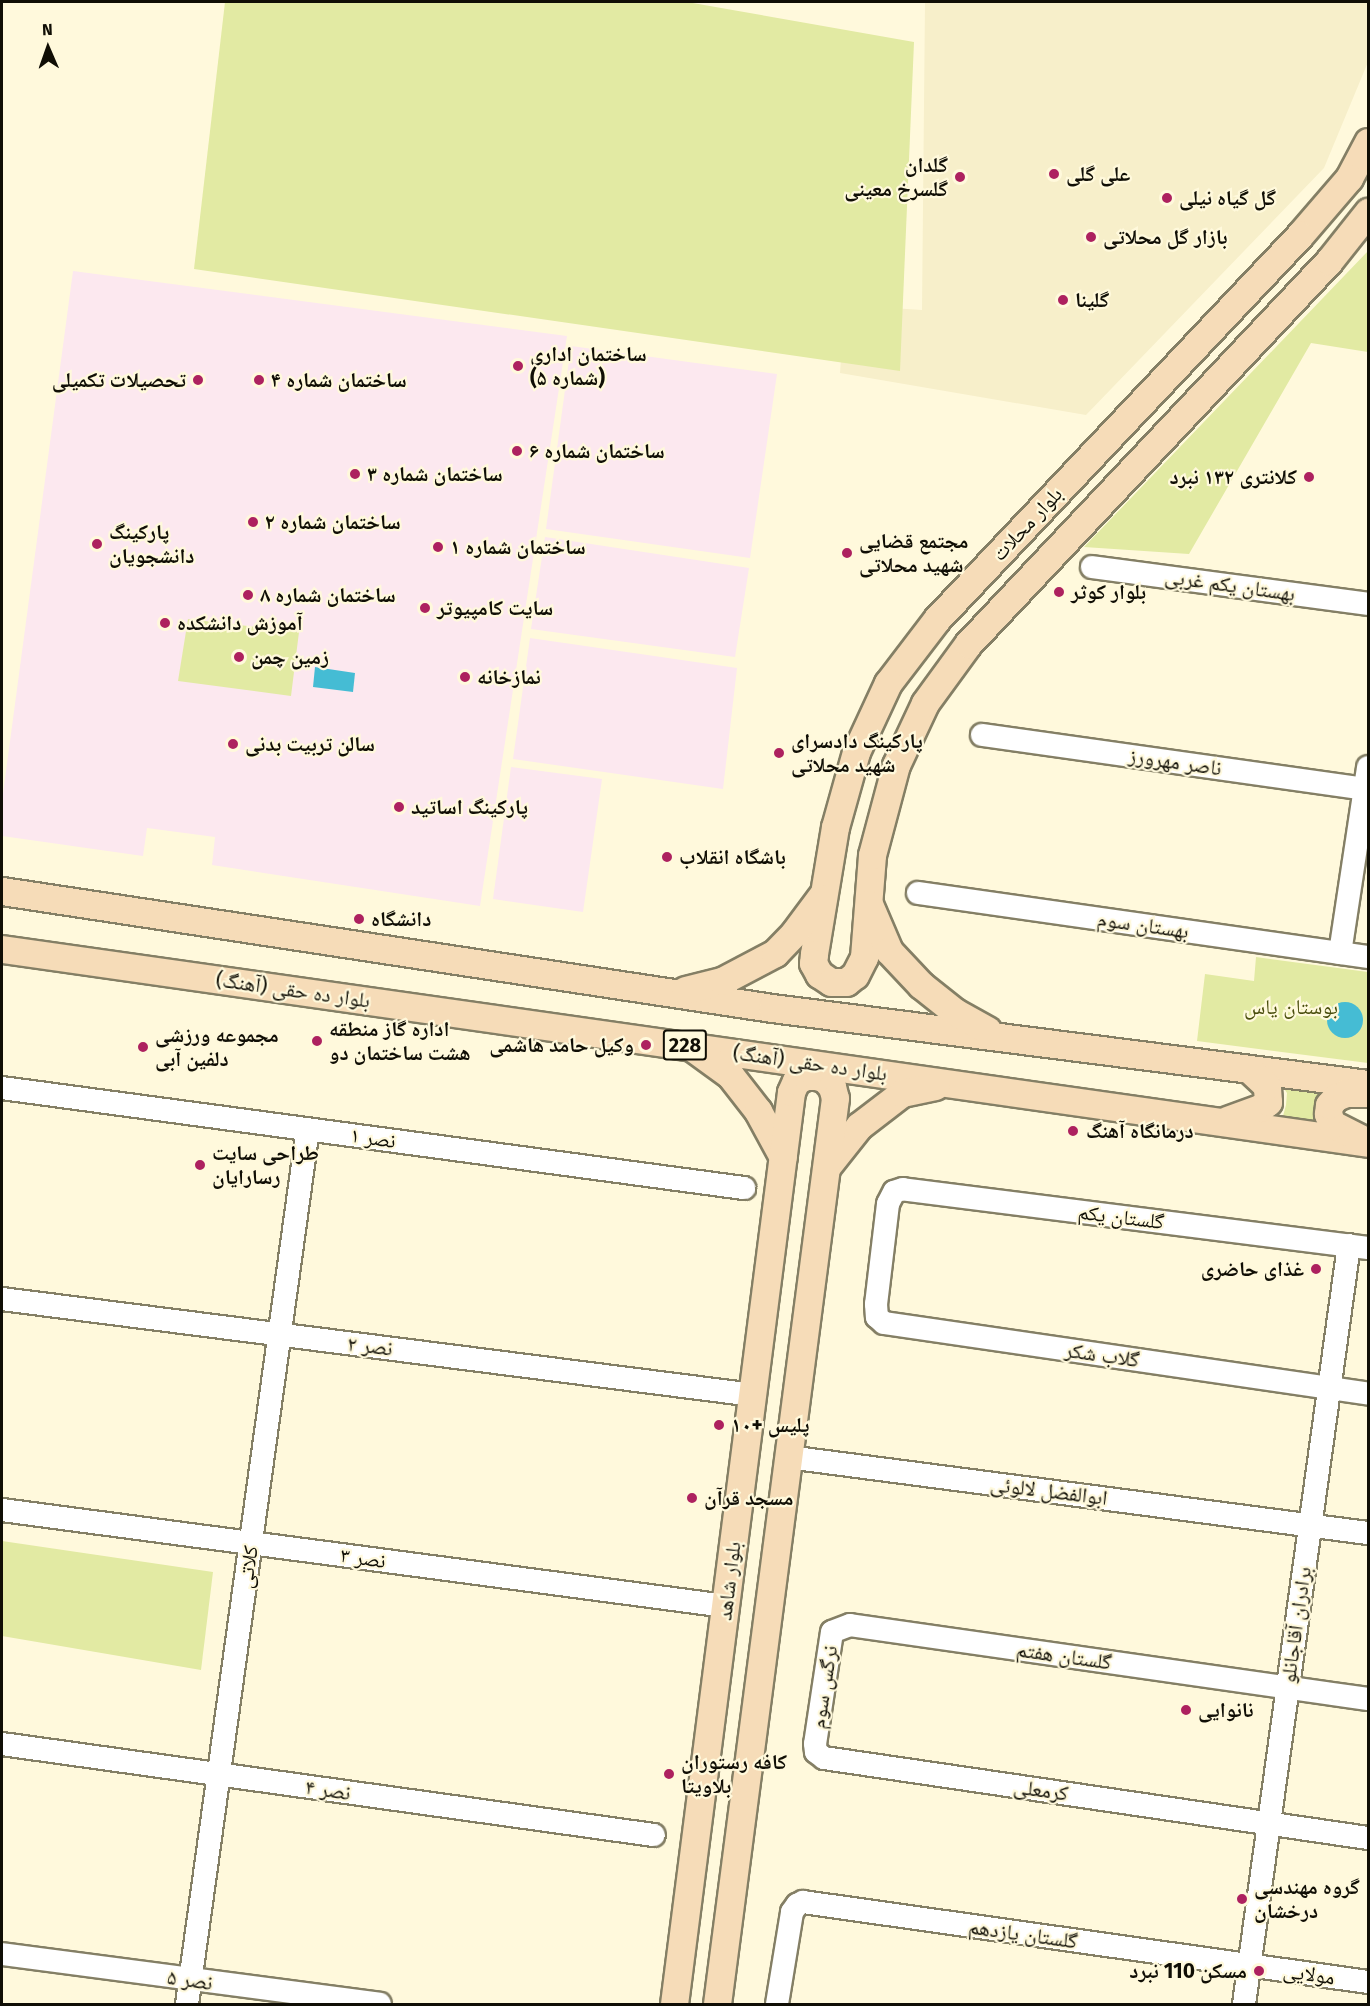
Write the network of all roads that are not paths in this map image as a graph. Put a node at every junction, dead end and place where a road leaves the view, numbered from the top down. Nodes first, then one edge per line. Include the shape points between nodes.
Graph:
1 (1368, 142) edge
2 (1368, 212) edge
3 (1092, 567) dead end
4 (1368, 604) edge
5 (982, 735) dead end
6 (1367, 782) edge
7 (2, 891) edge
8 (824, 892) junction
9 (918, 893) dead end
10 (867, 899) junction
11 (2, 949) edge
12 (1340, 953) junction
13 (1368, 957) edge
14 (672, 993) junction
15 (999, 1037) junction
16 (690, 1046) junction
17 (1249, 1069) junction
18 (950, 1082) junction
19 (1368, 1084) edge
20 (2, 1088) edge
21 (1368, 1093) edge
22 (1226, 1121) junction
23 (308, 1129) junction
24 (1368, 1143) edge
25 (783, 1157) junction
26 (827, 1166) junction
27 (744, 1188) dead end
28 (1358, 1247) edge
29 (2, 1299) edge
30 (877, 1317) joint
31 (280, 1335) junction
32 (1329, 1389) junction
33 (738, 1393) dead end
34 (1368, 1394) edge
35 (789, 1457) junction
36 (2, 1510) edge
37 (1310, 1525) junction
38 (1368, 1533) edge
39 (251, 1544) junction
40 (725, 1606) junction
41 (768, 1612) junction
42 (841, 1626) joint
43 (1287, 1689) junction
44 (1368, 1699) edge
45 (2, 1744) edge
46 (816, 1752) joint
47 (219, 1775) junction
48 (1269, 1824) junction
49 (654, 1835) dead end
50 (1368, 1838) edge
51 (2, 1954) edge
52 (1249, 1966) junction
53 (191, 1980) junction
54 (1368, 1982) edge
55 (187, 2004) edge
56 (380, 2004) edge
57 (674, 2004) edge
58 (717, 2004) edge
59 (777, 2004) edge
60 (1244, 2004) edge

1 - 8 main road, بلوار محلات via 1349,178 1300,235 937,620 888,683 856,752 835,827
2 - 10 main road, بلوار محلات via 1329,261 968,644 925,703 896,765 872,855
3 - 4 street, بهستان یکم غربی
5 - 6 street, ناصر مهرورز
6 - 12 street
7 - 14 main road, 228
8 - 10 main road, بلوار محلات via 813,963 819,974 831,982 846,982 855,975 864,957
8 - 14 main road, بلوار محلات via 775,953 722,981
9 - 12 street, بهستان سوم
10 - 15 main road via 890,951 921,985 954,1011
11 - 16 main road, بلوار ده حقی (آهنگ) / 228
12 - 13 street, بهستان سوم
14 - 15 main road, 228
15 - 17 main road, 228
16 - 18 main road, بلوار ده حقی (آهنگ) / 228
16 - 25 main road via 730,1075 758,1111
17 - 19 main road, 228
17 - 22 main road via 1267,1086 1268,1102
18 - 22 main road, بلوار ده حقی (آهنگ) / 228
18 - 26 main road via 902,1093 860,1126
20 - 23 street, نصر ۱
21 - 24 main road via 1336,1097 1328,1114 1332,1124
22 - 24 main road, بلوار ده حقی (آهنگ) / 228
23 - 27 street, نصر ۱
23 - 31 street, کلاتی
25 - 26 main road, بلوار شاهد via 791,1092 796,1082 816,1076 825,1079 835,1098
25 - 40 main road, بلوار شاهد
26 - 35 main road, بلوار شاهد
28 - 30 street, گلستان یکم via 903,1190 894,1192 888,1204
28 - 32 street, برادران آقاجانلو
29 - 31 street, نصر ۲
30 - 32 street, گلاب شکر via 884,1323
31 - 33 street, نصر ۲
31 - 39 street, کلاتی
32 - 34 street, گلاب شکر
32 - 37 street, برادران آقاجانلو
35 - 37 street, ابوالفضل لالوئی
35 - 41 main road, بلوار شاهد
36 - 39 street, نصر ۳
37 - 38 street, ابوالفضل لالوئی
37 - 43 street, برادران آقاجانلو
39 - 40 street, نصر ۳
39 - 47 street, کلاتی
40 - 41 main road
40 - 57 main road, بلوار شاهد
41 - 58 main road, بلوار شاهد
42 - 43 street, گلستان هفتم
42 - 46 street, نرگس سوم via 832,1632
43 - 44 street, گلستان هفتم
43 - 48 street, برادران آقاجانلو
45 - 47 street, نصر ۴
46 - 48 street, کرمعلی via 824,1758
47 - 49 street, نصر ۴
47 - 53 street, کلاتی
48 - 50 street, کرمعلی
48 - 52 street, برادران آقاجانلو
51 - 53 street, نصر ۵
52 - 54 street, مولایی
52 - 59 street, گلستان یازدهم via 803,1902 792,1912
52 - 60 street, برادران آقاجانلو
53 - 55 street, کلاتی
53 - 56 street, نصر ۵

